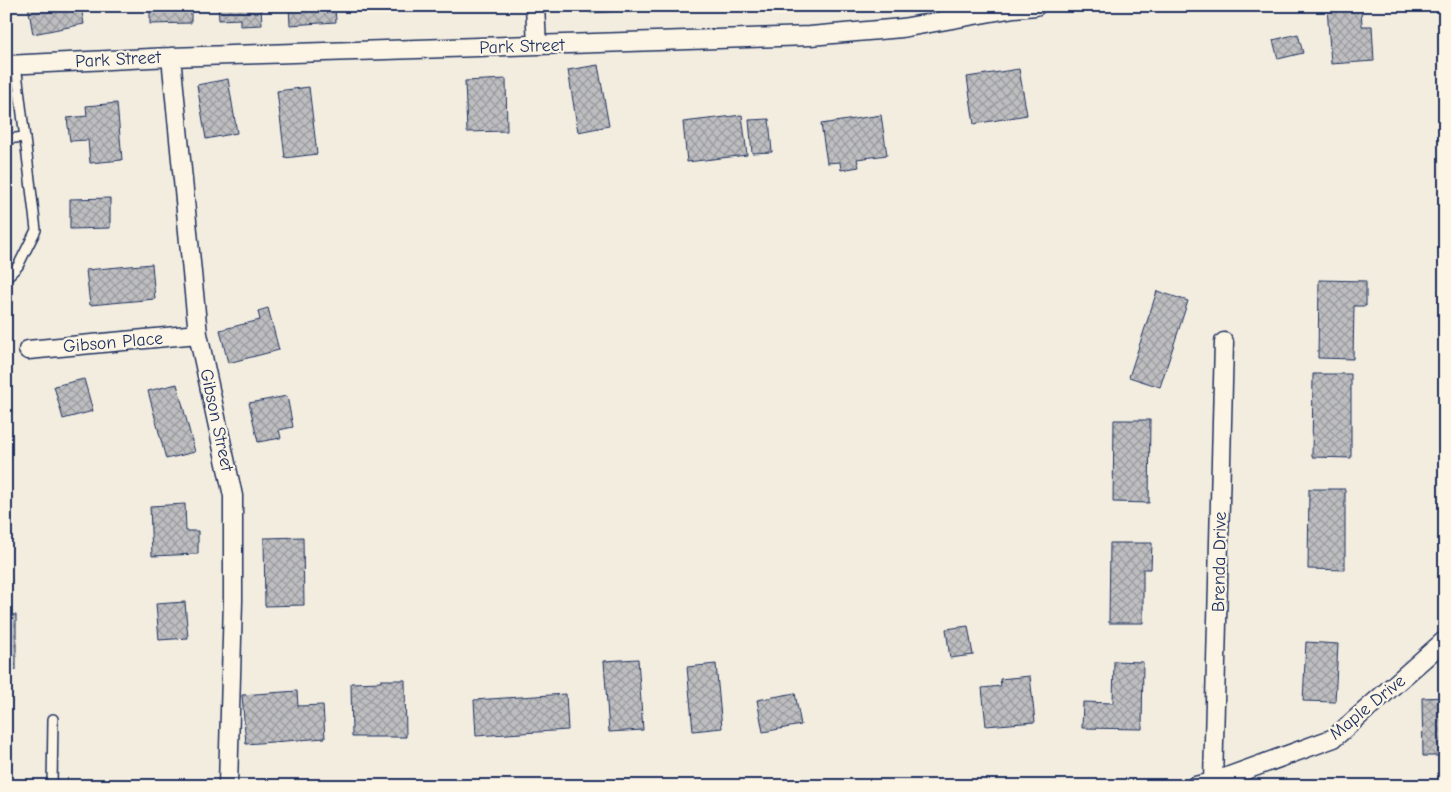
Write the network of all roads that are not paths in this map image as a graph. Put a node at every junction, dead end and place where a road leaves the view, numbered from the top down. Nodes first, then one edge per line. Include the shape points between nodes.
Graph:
1 (535, 6) edge
2 (1036, 6) edge
3 (942, 13) edge
4 (537, 45) junction
5 (170, 57) junction
6 (11, 65) edge
7 (25, 137) junction
8 (6, 139) edge
9 (6, 278) edge
10 (198, 334) junction
11 (1224, 342) dead end
12 (28, 350) dead end
13 (1445, 640) edge
14 (53, 719) dead end
15 (1213, 782) junction
16 (52, 786) edge
17 (228, 786) edge
18 (1195, 786) edge

1 - 4 street
2 - 3 street, Park Street
3 - 4 street, Park Street via 902,28 810,36
4 - 5 street, Park Street
5 - 6 street, Park Street
5 - 10 street, Gibson Street
6 - 7 lane
7 - 8 lane
7 - 9 lane via 36,230 18,266
10 - 12 street, Gibson Place
10 - 17 street, Gibson Street via 233,496
11 - 15 street, Brenda Drive
13 - 15 street, Maple Drive via 1334,738
14 - 16 lane
15 - 18 street, Maple Drive

